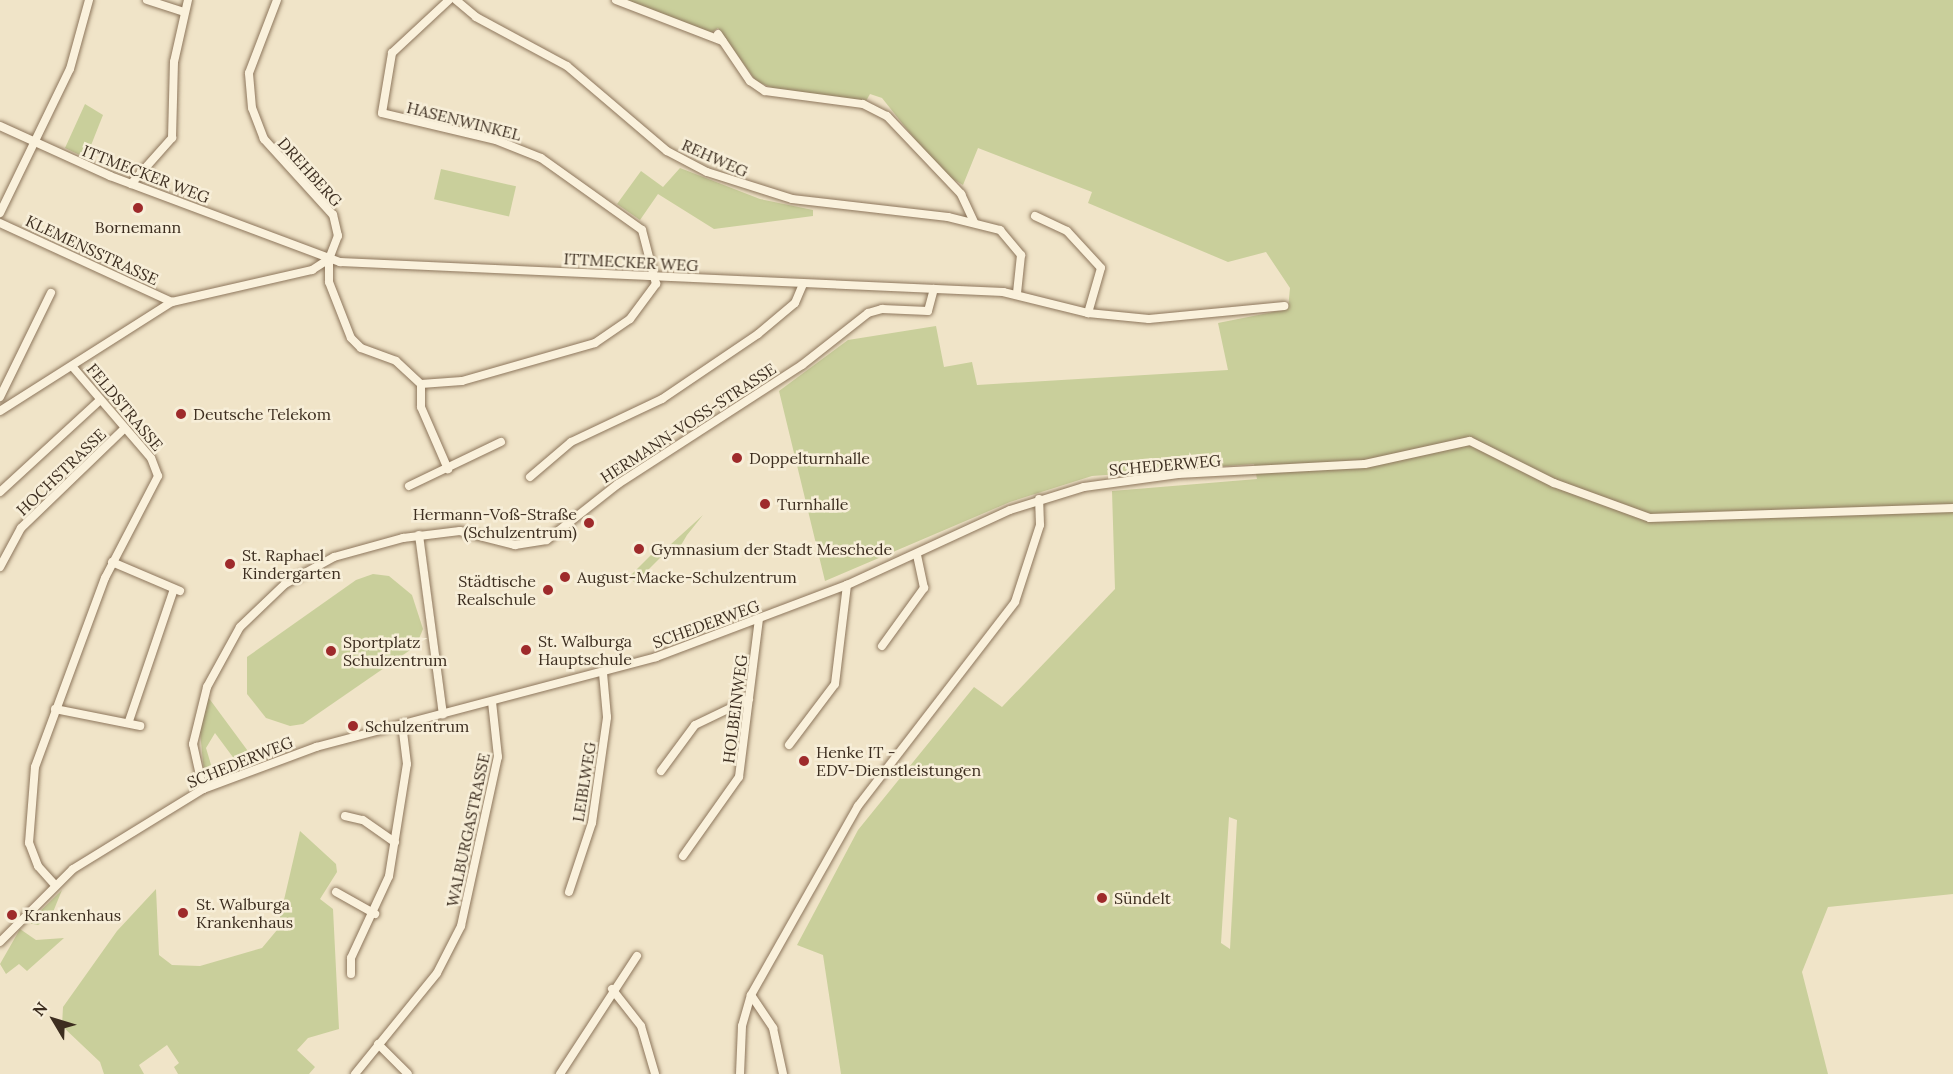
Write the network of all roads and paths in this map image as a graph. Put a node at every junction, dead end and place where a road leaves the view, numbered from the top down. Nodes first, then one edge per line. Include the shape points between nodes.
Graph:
1 (89, 0) edge
2 (147, 0) edge
3 (188, 0) edge
4 (277, 0) edge
5 (449, 0) edge
6 (456, 0) edge
7 (616, 0) edge
8 (184, 12) junction
9 (718, 34) dead end
10 (723, 42) junction
11 (0, 126) edge
12 (34, 142) junction
13 (131, 184) junction
14 (0, 213) edge
15 (1035, 216) dead end
16 (974, 222) junction
17 (0, 223) edge
18 (329, 259) junction
19 (656, 277) junction
20 (803, 284) junction
21 (934, 289) junction
22 (51, 293) dead end
23 (1017, 294) junction
24 (172, 302) junction
25 (1284, 306) dead end
26 (1088, 312) junction
27 (72, 366) junction
28 (421, 384) junction
29 (0, 397) edge
30 (100, 400) junction
31 (0, 411) edge
32 (125, 428) junction
33 (501, 441) dead end
34 (448, 469) junction
35 (530, 477) dead end
36 (409, 486) dead end
37 (0, 492) edge
38 (1039, 499) junction
39 (1953, 508) edge
40 (419, 535) junction
41 (916, 555) junction
42 (112, 562) junction
43 (0, 567) edge
44 (847, 585) junction
45 (759, 619) junction
46 (882, 646) dead end
47 (603, 673) junction
48 (749, 699) junction
49 (492, 702) junction
50 (55, 709) junction
51 (443, 714) junction
52 (129, 721) junction
53 (402, 724) junction
54 (140, 726) dead end
55 (789, 745) dead end
56 (661, 771) dead end
57 (203, 789) junction
58 (345, 816) dead end
59 (395, 842) junction
60 (682, 856) dead end
61 (55, 885) junction
62 (336, 892) dead end
63 (568, 892) dead end
64 (375, 914) junction
65 (0, 942) edge
66 (637, 956) dead end
67 (351, 975) dead end
68 (612, 989) junction
69 (751, 995) junction
70 (378, 1044) junction
71 (355, 1074) edge
72 (408, 1074) edge
73 (560, 1074) edge
74 (655, 1074) edge
75 (740, 1074) edge
76 (783, 1074) edge

1 - 12 street via 70,69
2 - 8 street
3 - 8 street
4 - 18 street, DREHBERG via 249,73 252,108 264,139 333,215 338,236
5 - 19 street, HASENWINKEL via 392,53 382,113 505,142 541,159 639,226 649,243
6 - 16 street, REHWEG via 476,17 567,66 667,151 707,172 792,199
7 - 10 street
8 - 13 street via 174,62 171,138
9 - 10 street
10 - 16 street via 750,81 765,91 863,104 887,116 961,194
11 - 12 street, ITTMECKER WEG
12 - 13 street, ITTMECKER WEG
12 - 14 street
13 - 18 street, ITTMECKER WEG
15 - 26 street via 1067,231 1101,268
16 - 23 street, REHWEG via 1000,230 1016,244 1023,265
17 - 24 street, KLEMENSSTRASSE
18 - 19 street, ITTMECKER WEG
18 - 24 street via 312,270
18 - 28 street via 329,282 351,338 361,348 396,361
19 - 20 street, ITTMECKER WEG
19 - 28 street via 655,289 638,311 595,343 462,381
20 - 21 street, ITTMECKER WEG
20 - 35 street via 795,303 758,334 662,399 571,442
21 - 23 street, ITTMECKER WEG
21 - 40 street, HERMANN-VOSS-STRASSE via 928,311 882,309 868,314 802,365 618,484 540,543 510,545 460,531
22 - 29 street
23 - 26 street, ITTMECKER WEG
24 - 27 street
25 - 26 street, ITTMECKER WEG via 1160,318
27 - 30 street, FELDSTRASSE
27 - 31 street
28 - 34 street via 421,406
30 - 32 street, FELDSTRASSE
30 - 37 street
32 - 42 street, FELDSTRASSE via 153,460 158,476
32 - 43 street, HOCHSTRASSE via 21,528
33 - 34 street
34 - 36 street
38 - 39 street, SCHEDERWEG via 1133,479 1365,464 1464,441 1479,444 1596,501 1650,518
38 - 41 street, SCHEDERWEG
38 - 69 street via 1040,525 1014,602 858,806
40 - 51 street
40 - 57 street, HERMANN-VOSS-STRASSE via 319,564 270,596 246,619 222,656 199,715 194,749
41 - 44 street, SCHEDERWEG
41 - 46 street via 924,588
42 - 50 street, FELDSTRASSE
42 - 52 street via 177,590
44 - 45 street, SCHEDERWEG
44 - 55 street via 838,675 807,727
45 - 47 street, SCHEDERWEG
45 - 48 street, HOLBEINWEG
47 - 49 street, SCHEDERWEG
47 - 63 street, LEIBLWEG via 607,717 592,823
48 - 56 street via 695,725
48 - 60 street, HOLBEINWEG via 738,782
49 - 51 street, SCHEDERWEG
49 - 70 street, WALBURGASTRASSE via 499,749 463,920 438,970
50 - 52 street
50 - 61 street, FELDSTRASSE via 35,767 28,823 34,860
51 - 53 street, SCHEDERWEG
52 - 54 street
53 - 57 street, SCHEDERWEG via 284,757
53 - 59 street via 407,764
57 - 61 street, SCHEDERWEG via 124,835
58 - 59 street via 363,820
59 - 64 street
61 - 65 street, SCHEDERWEG
62 - 64 street
64 - 67 street via 351,957
66 - 68 street
68 - 73 street
68 - 74 street via 641,1026
69 - 75 street via 742,1026
69 - 76 street via 773,1028
70 - 71 street, WALBURGASTRASSE
70 - 72 street

